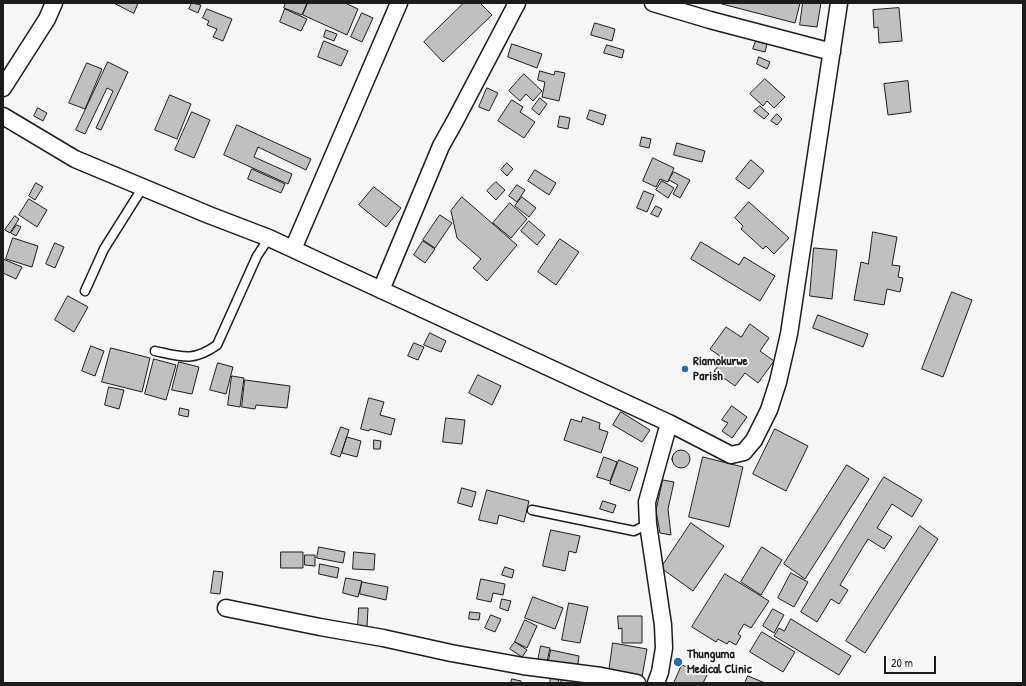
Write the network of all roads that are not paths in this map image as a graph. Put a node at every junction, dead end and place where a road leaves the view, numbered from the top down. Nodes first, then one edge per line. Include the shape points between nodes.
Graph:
1 (54, 3) edge
2 (399, 3) edge
3 (517, 3) edge
4 (653, 3) edge
5 (839, 3) edge
6 (832, 52) junction
7 (3, 88) edge
8 (3, 116) edge
9 (143, 187) junction
10 (269, 238) junction
11 (293, 248) junction
12 (381, 290) junction
13 (85, 291) dead end
14 (155, 351) dead end
15 (668, 423) junction
16 (532, 510) dead end
17 (648, 524) junction
18 (226, 608) dead end
19 (637, 683) edge
20 (656, 683) edge

1 - 7 street via 47,19
2 - 11 street
3 - 12 street via 441,146
4 - 6 street
5 - 6 street
6 - 15 street via 789,334 769,410 754,440 744,452 731,456
8 - 9 street via 75,159
9 - 10 street
9 - 13 lane via 104,249
10 - 11 street
10 - 14 lane via 257,256 217,345 205,353 184,357
11 - 12 street
12 - 15 street
15 - 17 street via 647,502
16 - 17 lane via 634,531
17 - 20 street via 664,648
18 - 19 street via 523,666

